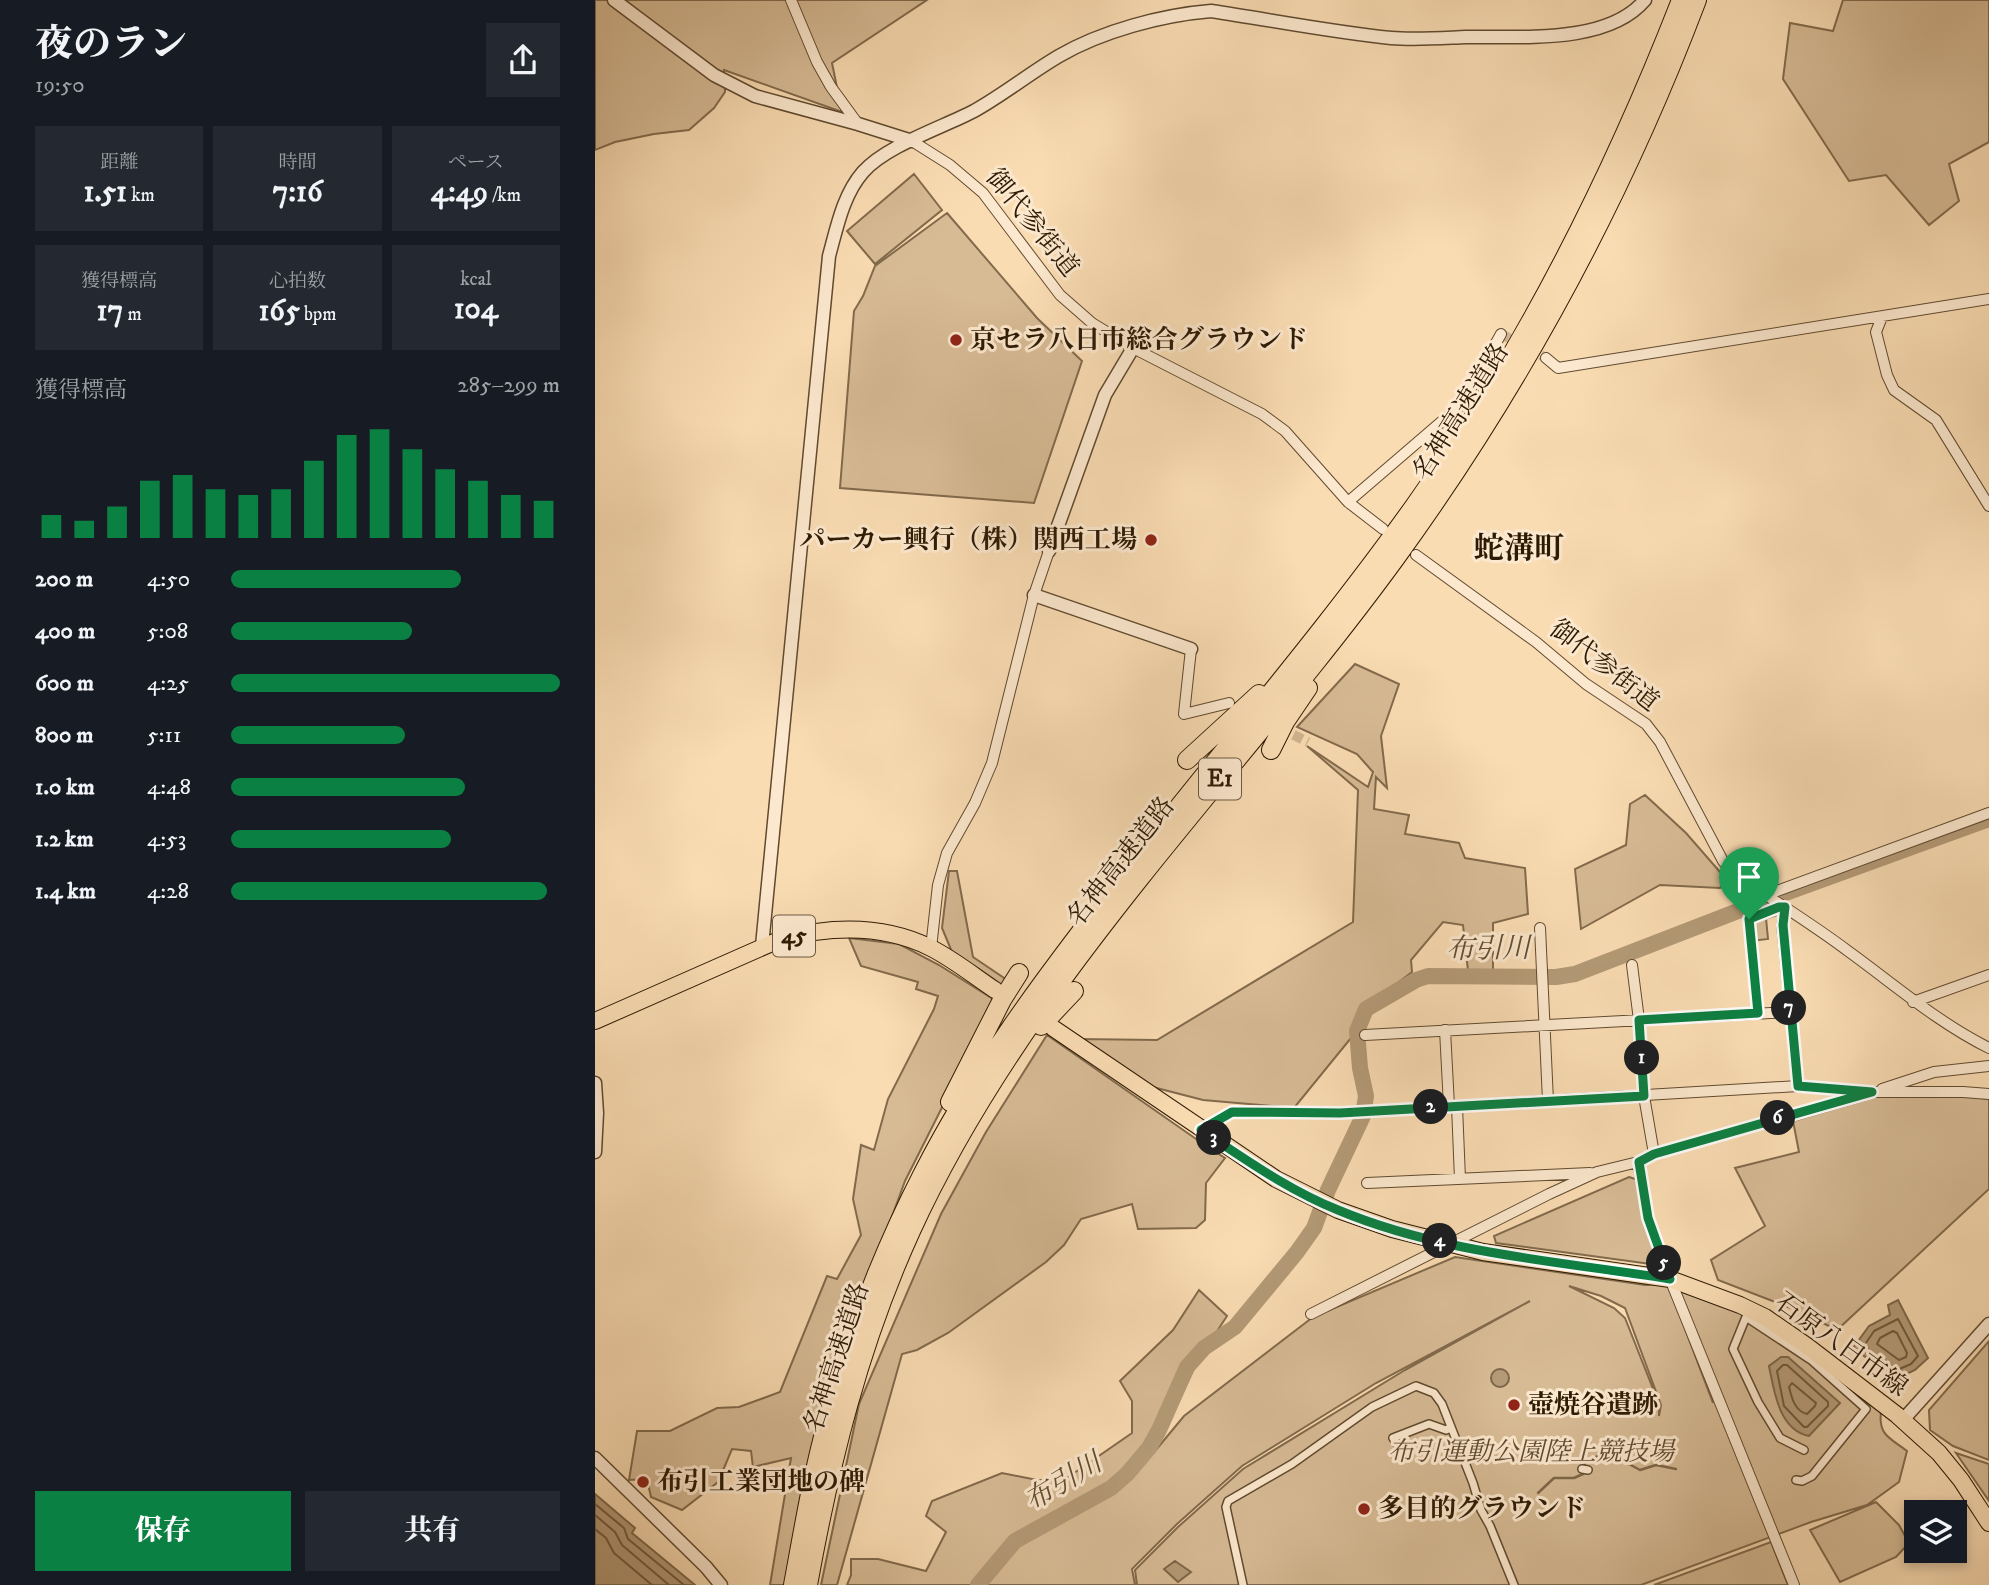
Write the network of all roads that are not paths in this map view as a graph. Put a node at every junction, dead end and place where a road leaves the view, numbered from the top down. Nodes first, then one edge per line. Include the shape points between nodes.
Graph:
1 (614, 0) edge
2 (792, 0) edge
3 (1645, 0) edge
4 (1681, 0) edge
5 (1697, 0) edge
6 (858, 124) junction
7 (912, 141) junction
8 (1989, 299) edge
9 (1882, 317) junction
10 (1500, 334) dead end
11 (1133, 348) junction
12 (1546, 358) tunnel mouth
13 (1347, 502) junction
14 (1989, 506) edge
15 (1383, 529) dead end
16 (1049, 551) joint
17 (1416, 555) dead end
18 (1394, 560) junction
19 (1034, 595) junction
20 (1324, 628) junction
21 (1191, 649) joint
22 (1229, 703) dead end
23 (1271, 750) dead end
24 (1187, 760) dead end
25 (1989, 813) edge
26 (1775, 901) junction
27 (1540, 928) dead end
28 (762, 947) junction
29 (931, 948) junction
30 (1632, 965) dead end
31 (1019, 974) dead end
32 (1989, 976) edge
33 (995, 990) dead end
34 (1074, 991) dead end
35 (1913, 1002) junction
36 (1789, 1012) junction
37 (1758, 1013) junction
38 (1639, 1020) junction
39 (595, 1021) edge
40 (1543, 1024) junction
41 (1053, 1028) dead end
42 (1445, 1030) junction
43 (1365, 1035) dead end
44 (1989, 1048) edge
45 (1009, 1058) junction
46 (1989, 1066) edge
47 (595, 1083) edge
48 (1798, 1086) junction
49 (1872, 1092) junction
50 (1989, 1094) edge
51 (1644, 1096) junction
52 (1548, 1101) junction
53 (1453, 1106) junction
54 (1201, 1130) junction
55 (595, 1152) edge
56 (1654, 1154) junction
57 (1639, 1162) junction
58 (1597, 1172) junction
59 (1459, 1179) junction
60 (1367, 1183) dead end
61 (1451, 1244) junction
62 (1670, 1279) junction
63 (864, 1304) junction
64 (1311, 1314) dead end
65 (1989, 1324) edge
66 (1902, 1421) junction
67 (1450, 1428) junction
68 (1397, 1444) dead end
69 (1804, 1450) dead end
70 (595, 1458) edge
71 (1796, 1480) dead end
72 (1989, 1523) edge
73 (721, 1585) edge
74 (793, 1585) edge
75 (808, 1585) edge
76 (1243, 1585) edge
77 (1514, 1585) edge
78 (1794, 1585) edge

1 - 6 street, 御代参街道 via 714,75 744,91
2 - 6 street via 817,62
3 - 7 street via 1617,20 1565,35 1393,38 1211,11 1182,13 1125,27 1060,56 977,109
4 - 20 highway, 名神高速道路 / E1 via 1591,207 1509,359 1458,442
5 - 18 highway, 名神高速道路 / E1 via 1643,133 1563,292 1470,449
6 - 7 street, 御代参街道
7 - 11 street, 御代参街道 via 950,164 983,193 1060,295 1092,323
7 - 28 street via 885,152 862,173 840,213 829,256
8 - 9 street
9 - 12 street via 1558,368
9 - 14 street via 1876,332 1894,390 1935,420
10 - 13 street via 1462,404
11 - 13 street, 御代参街道 via 1270,419 1285,430
11 - 16 street via 1105,395
13 - 15 street, 御代参街道
16 - 19 street
17 - 26 street, 御代参街道 via 1646,724 1723,860 1733,873
18 - 23 highway
18 - 45 highway, 名神高速道路 / E1 via 1164,848 1054,991
19 - 21 street
19 - 29 street via 992,763 947,853 938,885
20 - 24 highway
20 - 63 highway, 名神高速道路 / E1 via 1151,840 1005,1034 924,1170
21 - 22 street via 1184,714
25 - 26 street
26 - 35 street, 御代参街道
26 - 36 street via 1783,925
26 - 37 street via 1749,919
27 - 40 street
28 - 29 main road, 45 via 809,932 862,929
28 - 39 main road, 45
29 - 33 main road, 45
30 - 38 street
31 - 63 highway via 933,1135
32 - 35 street
34 - 45 highway
35 - 44 street, 御代参街道
36 - 37 street
36 - 48 street
37 - 38 street
38 - 40 street
38 - 51 street
40 - 42 street
40 - 52 street
41 - 54 main road, 石原八日市線
42 - 43 street
42 - 53 street
45 - 75 highway, 名神高速道路 / E1 via 937,1178 878,1311 825,1490
46 - 49 street via 1934,1072
47 - 55 street
48 - 49 street
48 - 51 street
49 - 50 street
49 - 56 street
51 - 52 street
51 - 56 street
52 - 53 street
53 - 54 street via 1363,1112 1232,1112
53 - 59 street
54 - 61 main road, 石原八日市線 via 1276,1179 1324,1203 1392,1229
56 - 57 street
57 - 58 street
57 - 62 street via 1648,1218
58 - 59 street
58 - 61 street
59 - 60 street
61 - 62 main road, 石原八日市線
61 - 64 street
62 - 66 main road, 石原八日市線 via 1765,1317
62 - 78 street
63 - 74 highway, 名神高速道路 / E1 via 826,1424
65 - 66 street
66 - 72 main road, 石原八日市線 via 1939,1453
67 - 68 street via 1429,1424 1393,1438
67 - 76 street via 1434,1392 1416,1386 1372,1408 1292,1464 1235,1495 1226,1507
67 - 77 street
69 - 71 street via 1780,1438 1733,1349 1746,1317 1811,1360 1865,1409 1812,1476
70 - 73 street

